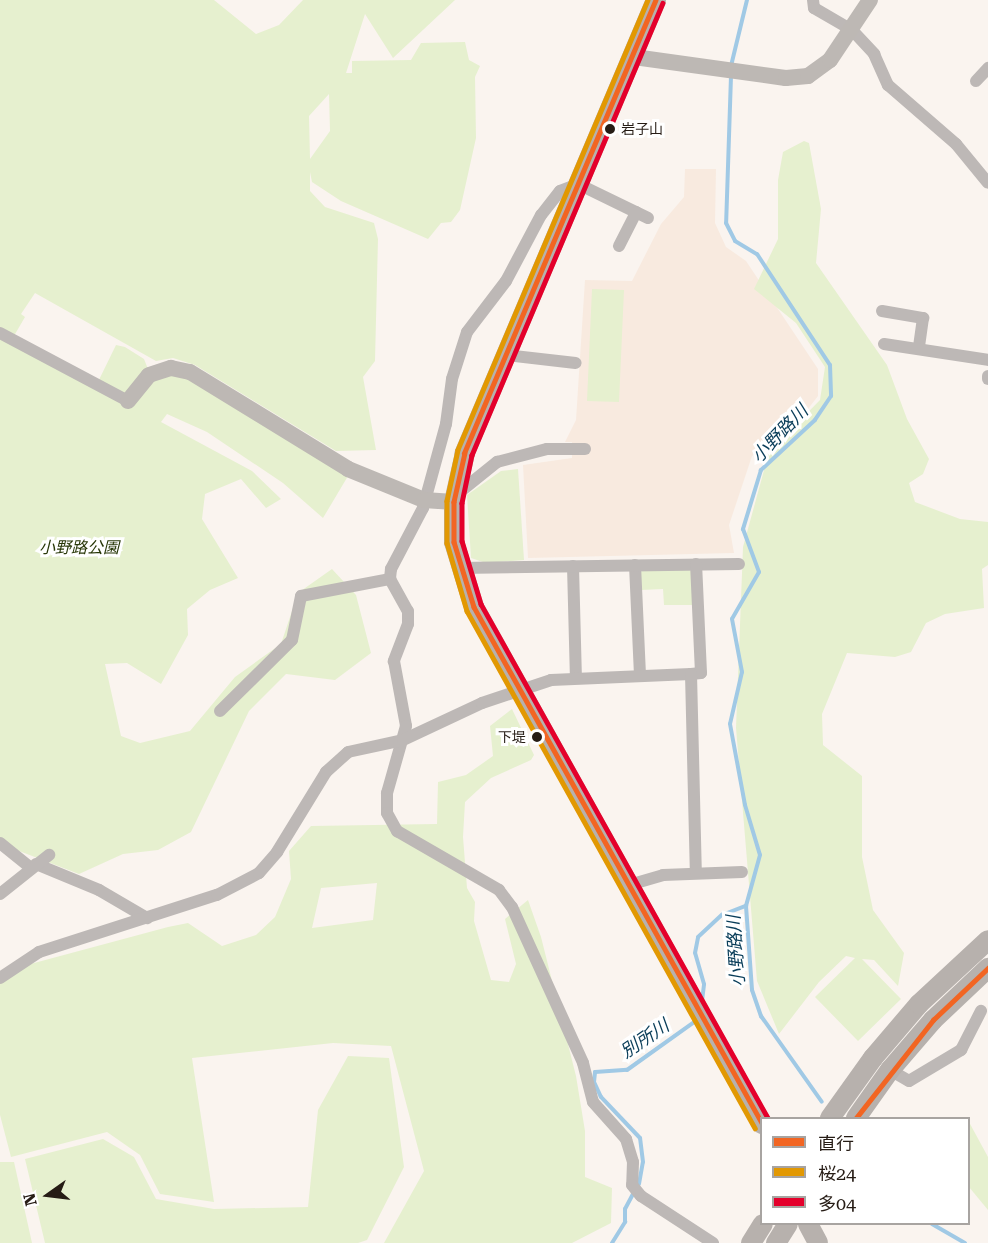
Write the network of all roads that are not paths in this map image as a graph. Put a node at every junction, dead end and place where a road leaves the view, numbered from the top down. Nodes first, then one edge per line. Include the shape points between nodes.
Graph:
1 (656, 0) edge
2 (813, 0) edge
3 (870, 0) edge
4 (852, 30) junction
5 (634, 57) junction
6 (987, 71) edge
7 (975, 81) dead end
8 (988, 183) edge
9 (578, 184) junction
10 (636, 212) junction
11 (648, 218) dead end
12 (619, 246) dead end
13 (882, 311) dead end
14 (0, 333) edge
15 (884, 344) dead end
16 (919, 347) junction
17 (506, 355) junction
18 (988, 360) edge
19 (576, 363) dead end
20 (128, 400) joint
21 (585, 449) dead end
22 (454, 499) junction
23 (424, 500) junction
24 (696, 564) junction
25 (739, 564) dead end
26 (635, 565) junction
27 (573, 566) junction
28 (459, 568) junction
29 (390, 579) junction
30 (691, 674) junction
31 (640, 675) junction
32 (576, 677) junction
33 (520, 689) junction
34 (220, 711) dead end
35 (403, 740) junction
36 (0, 843) edge
37 (49, 855) dead end
38 (34, 866) junction
39 (696, 872) junction
40 (742, 872) dead end
41 (629, 885) junction
42 (0, 894) edge
43 (147, 918) junction
44 (988, 940) edge
45 (988, 968) edge
46 (0, 978) edge
47 (981, 1011) dead end
48 (890, 1070) junction
49 (831, 1117) edge
50 (857, 1117) edge
51 (760, 1120) edge
52 (762, 1225) edge
53 (787, 1225) edge
54 (809, 1225) edge
55 (713, 1243) edge
56 (750, 1243) edge
57 (776, 1243) edge
58 (818, 1243) edge

1 - 5 main road
2 - 4 street via 814,8
3 - 4 street
4 - 5 street via 830,60 808,76 786,78
4 - 8 street via 874,54 888,85 956,144
5 - 9 main road
6 - 7 street
9 - 10 street
9 - 17 main road
9 - 23 street via 560,191 541,215 506,281 467,332
10 - 11 street
10 - 12 street
13 - 16 street via 923,318
14 - 20 street
15 - 16 street
16 - 18 street
17 - 19 street
17 - 22 main road via 465,453
20 - 23 street via 149,375 171,368 190,372 348,469
21 - 22 street via 547,449 497,462
22 - 23 street
22 - 28 main road via 454,542
23 - 29 street
24 - 25 street
24 - 26 street
24 - 30 street via 701,673
26 - 27 street
26 - 31 street
27 - 28 street
27 - 32 street
28 - 33 main road via 474,607
29 - 34 street via 301,596 292,640
29 - 35 street via 408,611 406,636 394,661 404,709
30 - 31 street
30 - 39 street
31 - 32 street
32 - 33 street
33 - 35 street
33 - 41 main road
35 - 43 street via 360,749 335,762 259,873 217,895
35 - 55 street via 396,749 387,794 390,823 397,831 499,890 517,917 571,1036 593,1102 626,1139 633,1162 632,1185 641,1196
36 - 38 street
37 - 38 street
38 - 42 street
38 - 43 street via 99,890
39 - 40 street
39 - 41 street via 663,875
41 - 51 main road
43 - 46 street via 39,952
44 - 49 main road via 919,1004 873,1058
45 - 48 main road via 933,1020
47 - 48 street via 961,1050 909,1081
48 - 50 main road
52 - 56 main road
53 - 57 main road
54 - 58 main road

